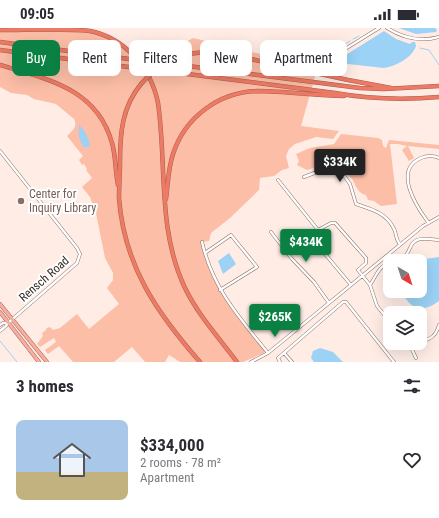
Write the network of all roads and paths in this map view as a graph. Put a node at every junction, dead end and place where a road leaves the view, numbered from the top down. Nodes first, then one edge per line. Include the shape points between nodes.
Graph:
1 (379, 28) edge
2 (387, 28) edge
3 (0, 30) edge
4 (439, 37) edge
5 (0, 42) edge
6 (347, 48) edge
7 (0, 50) edge
8 (0, 65) edge
9 (439, 86) edge
10 (392, 88) junction
11 (354, 96) junction
12 (439, 97) edge
13 (0, 151) edge
14 (439, 158) edge
15 (304, 177) dead end
16 (278, 180) dead end
17 (119, 193) junction
18 (166, 206) junction
19 (439, 217) edge
20 (428, 222) junction
21 (318, 230) junction
22 (271, 232) dead end
23 (439, 240) edge
24 (202, 242) dead end
25 (400, 244) junction
26 (205, 253) junction
27 (408, 254) edge
28 (383, 266) edge
29 (362, 276) junction
30 (351, 285) junction
31 (370, 285) junction
32 (220, 290) junction
33 (329, 303) junction
34 (0, 304) edge
35 (0, 312) edge
36 (383, 313) edge
37 (12, 319) junction
38 (8, 323) junction
39 (439, 325) edge
40 (0, 326) edge
41 (0, 331) edge
42 (427, 340) edge
43 (412, 350) edge
44 (284, 352) junction
45 (268, 353) junction
46 (416, 358) dead end
47 (236, 360) edge
48 (39, 362) edge
49 (47, 362) edge
50 (200, 362) edge
51 (251, 362) edge
52 (280, 362) edge
53 (292, 362) edge
54 (394, 362) edge

1 - 6 street
2 - 4 street via 413,38
3 - 18 highway via 93,32 115,40 136,58 151,80 157,98
5 - 10 highway, bridge via 346,86
7 - 11 highway, bridge
8 - 17 highway via 63,85 91,106 102,120 111,139
9 - 10 highway
10 - 17 highway, bridge via 222,53 188,54 174,59 151,73 130,100 123,121 120,144
11 - 12 highway via 414,99
11 - 18 highway via 257,91 235,94 214,103 193,119 178,141 170,162
13 - 37 street, Rensch Road via 80,254 77,263
14 - 20 street via 426,156 416,160 408,172 413,200
15 - 25 street via 329,170 345,177 356,204 384,216 394,227
16 - 21 street
17 - 50 highway via 126,238 147,292 177,336
18 - 47 highway via 170,246 184,286 201,315
19 - 20 street
20 - 25 street
21 - 29 street via 331,222 336,223 366,258 366,263 358,270
21 - 30 street via 315,242
22 - 33 street
23 - 27 street via 416,240 410,246
24 - 26 street
25 - 29 street
26 - 32 street
26 - 32 street via 231,235 257,267
28 - 31 street
29 - 30 street
29 - 31 street
30 - 33 street
31 - 36 street via 377,306
32 - 45 street
33 - 45 street
34 - 37 main road
35 - 38 main road
37 - 38 street, Rensch Road
37 - 49 main road
38 - 40 street, Rensch Road
38 - 41 street, Rensch Road
38 - 48 main road
39 - 42 street via 435,335
43 - 46 street
44 - 52 street via 278,358
44 - 53 street
44 - 54 street via 346,302
45 - 51 street

